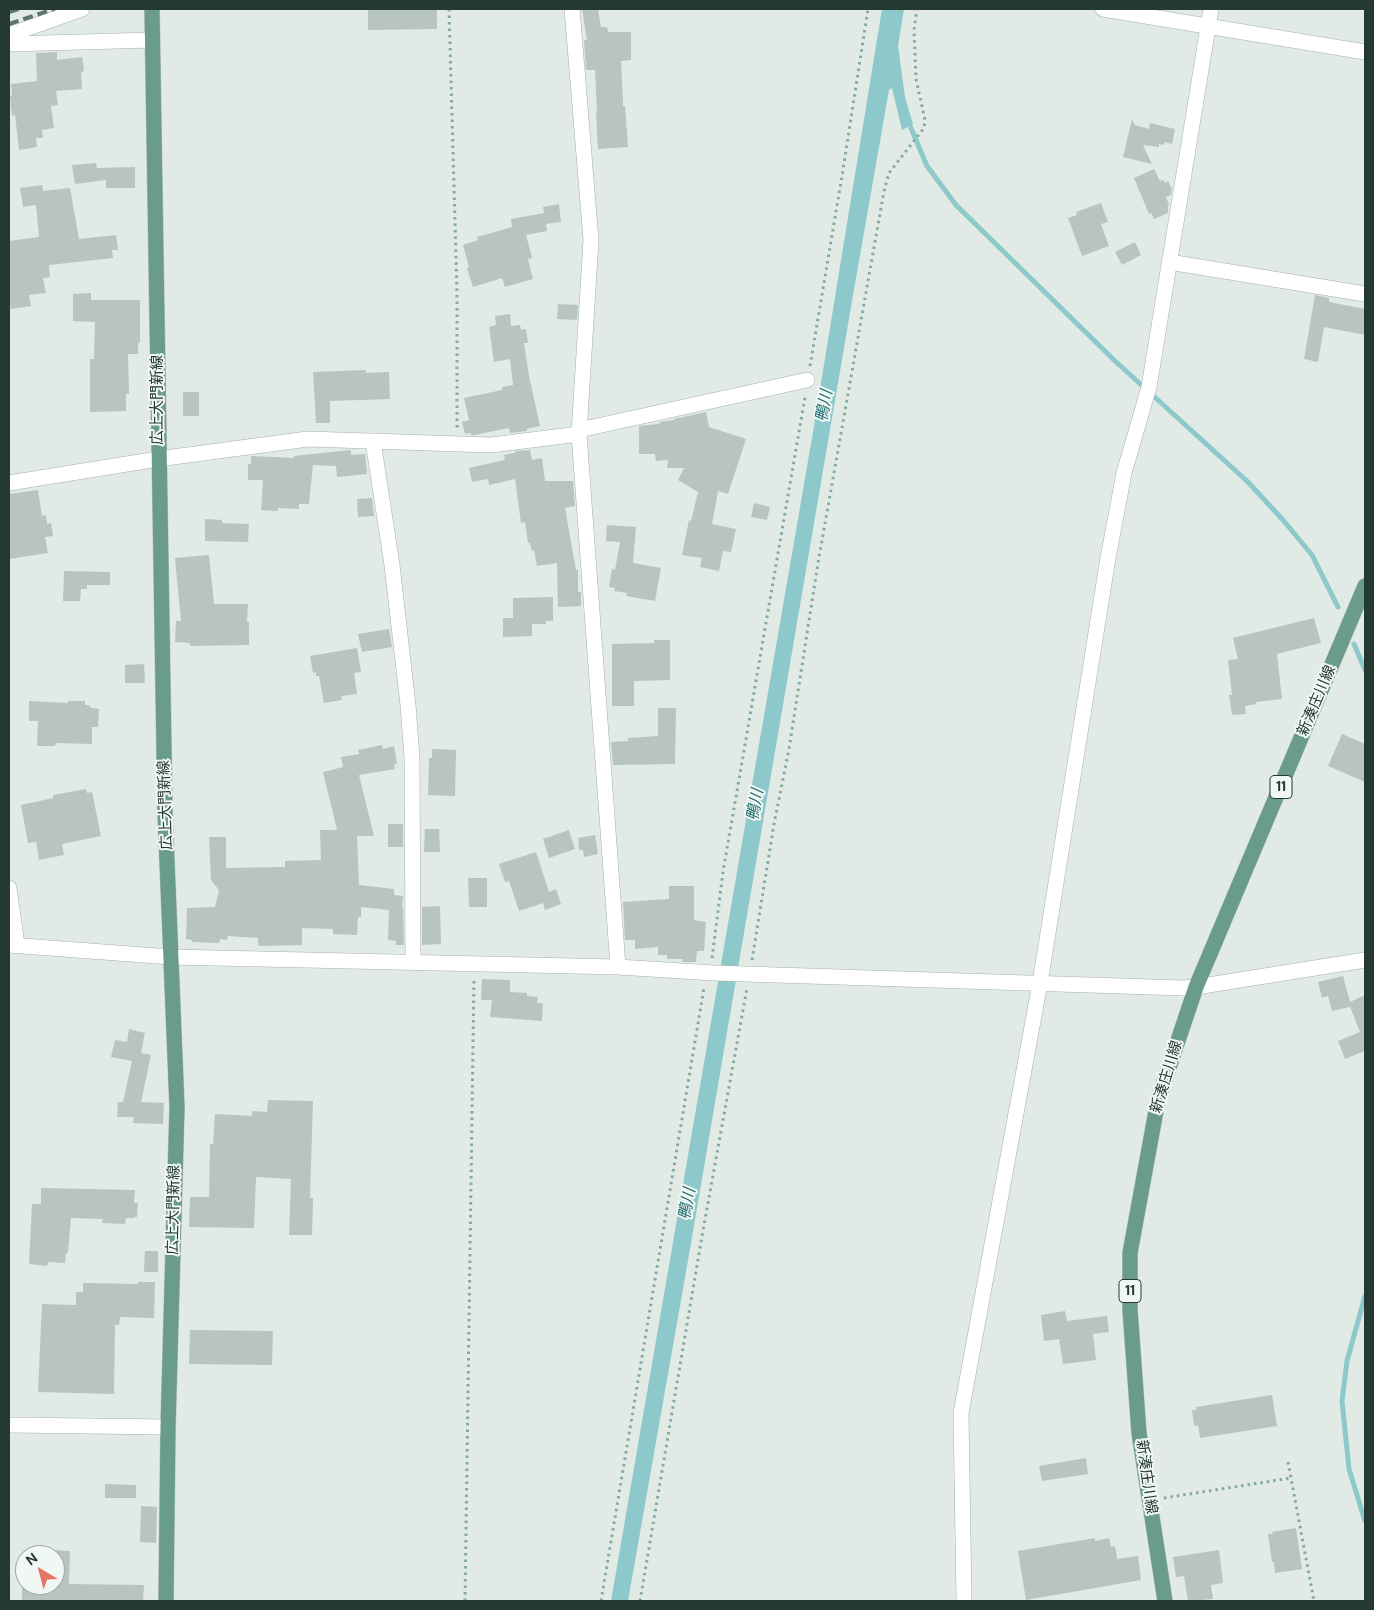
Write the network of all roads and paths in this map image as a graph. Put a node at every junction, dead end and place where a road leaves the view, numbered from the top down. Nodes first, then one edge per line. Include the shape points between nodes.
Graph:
1 (82, 9) edge
2 (152, 9) edge
3 (449, 9) edge
4 (572, 9) edge
5 (868, 9) edge
6 (917, 9) edge
7 (1103, 9) edge
8 (1211, 9) edge
9 (1208, 26) junction
10 (9, 35) edge
11 (153, 40) junction
12 (9, 44) edge
13 (1365, 52) edge
14 (1169, 262) junction
15 (1365, 294) edge
16 (807, 380) junction
17 (579, 432) junction
18 (373, 441) junction
19 (457, 444) junction
20 (158, 459) junction
21 (9, 483) edge
22 (1365, 586) edge
23 (9, 888) edge
24 (13, 945) edge
25 (171, 957) junction
26 (1365, 960) edge
27 (413, 961) junction
28 (475, 964) junction
29 (618, 967) junction
30 (710, 972) junction
31 (747, 974) junction
32 (1040, 984) junction
33 (1196, 987) junction
34 (9, 1425) edge
35 (168, 1427) junction
36 (1288, 1462) dead end
37 (1291, 1478) junction
38 (1149, 1502) junction
39 (166, 1601) edge
40 (465, 1601) edge
41 (601, 1601) edge
42 (640, 1601) edge
43 (964, 1601) edge
44 (1165, 1601) edge
45 (1314, 1601) edge

1 - 10 street
2 - 11 main road, 広上大門新線
3 - 19 path via 457,294
4 - 17 street via 590,240
5 - 16 path
6 - 31 path via 914,30 916,79 924,128 889,173 884,191 818,563 789,749
7 - 9 street
8 - 9 street
9 - 13 street
9 - 14 street
11 - 12 street
11 - 20 main road, 広上大門新線
14 - 15 street
14 - 32 street via 1149,387 1124,473 1108,558
16 - 17 street
16 - 30 path via 723,872
17 - 19 street via 491,445
17 - 29 street
18 - 19 street
18 - 20 street via 308,439
18 - 27 street via 392,565 408,705 412,758
20 - 21 street
20 - 25 main road, 広上大門新線
22 - 33 main road, 新湊庄川線 / 11
23 - 24 street
24 - 25 street
25 - 27 street
25 - 35 main road, 広上大門新線 via 177,1107
26 - 33 street
27 - 28 street
28 - 29 street
28 - 40 path
29 - 30 street
30 - 31 street
30 - 41 path
31 - 32 street
31 - 42 path
32 - 33 street
32 - 43 street via 961,1413
33 - 38 main road, 新湊庄川線 / 11 via 1158,1100 1130,1253 1130,1310 1138,1424
34 - 35 street
35 - 39 main road, 広上大門新線
36 - 37 path
37 - 38 path
37 - 45 path
38 - 44 main road, 新湊庄川線 / 11

